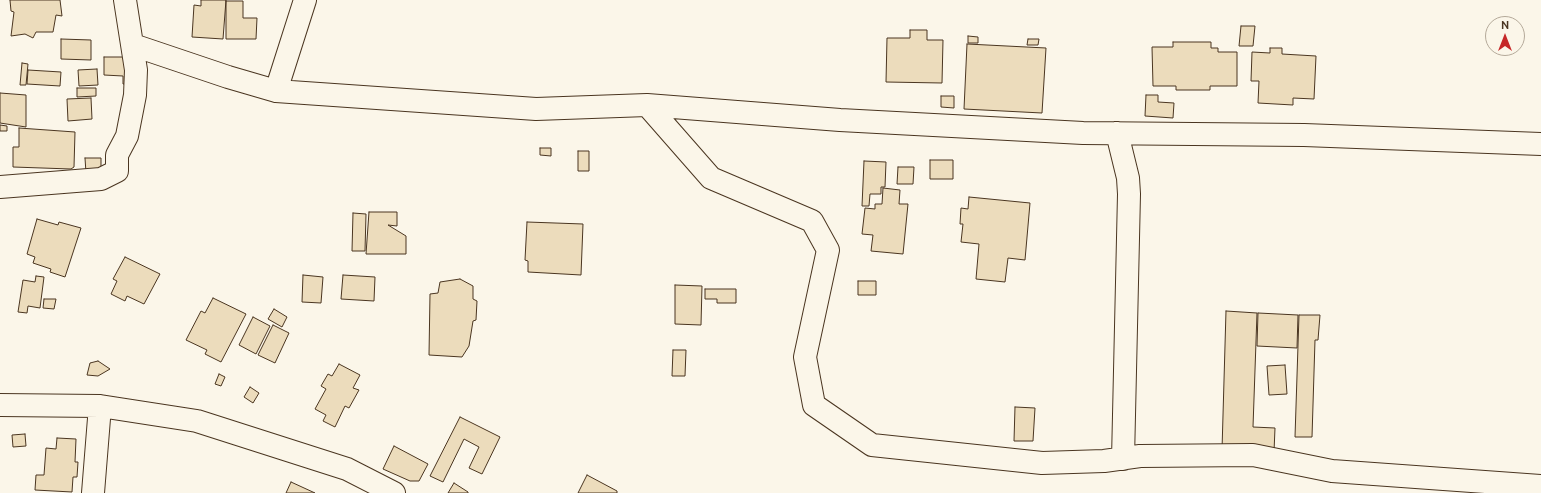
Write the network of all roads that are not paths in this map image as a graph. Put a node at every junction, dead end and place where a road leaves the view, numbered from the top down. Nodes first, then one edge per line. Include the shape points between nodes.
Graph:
1 (125, 0) edge
2 (305, 0) edge
3 (133, 45) junction
4 (276, 91) junction
5 (647, 105) junction
6 (1117, 133) junction
7 (1541, 144) edge
8 (0, 187) edge
9 (0, 405) edge
10 (100, 406) junction
11 (1123, 459) junction
12 (1541, 486) edge
13 (93, 493) edge
14 (394, 493) edge

1 - 3 street
2 - 4 street
3 - 4 street
3 - 8 street via 135,95 128,136 117,156 117,171 101,179
4 - 5 street via 536,109
5 - 6 street via 840,120
5 - 11 street via 711,178 812,221 828,250 805,357 814,405 872,445 1042,463
6 - 7 street via 1304,135
6 - 11 street via 1128,178 1129,194
9 - 10 street
10 - 13 street
10 - 14 street via 197,421 347,469
11 - 12 street via 1140,456 1253,455 1332,471

